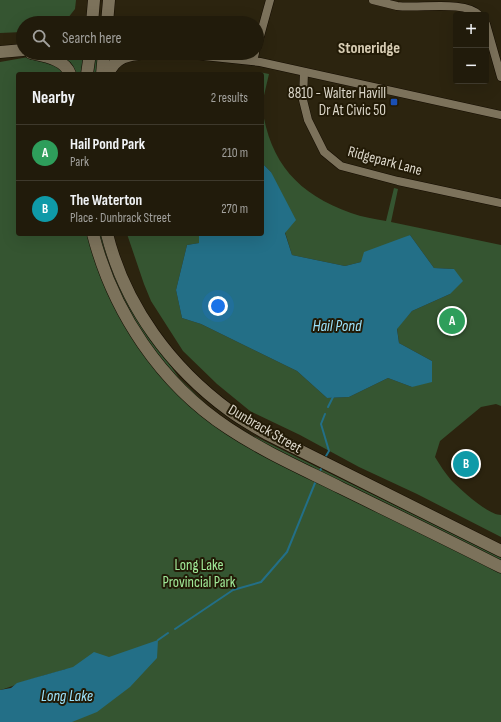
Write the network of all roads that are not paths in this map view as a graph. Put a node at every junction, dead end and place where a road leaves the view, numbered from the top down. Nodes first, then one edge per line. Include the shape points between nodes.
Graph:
1 (270, 0) edge
2 (373, 0) edge
3 (108, 2) edge
4 (93, 4) edge
5 (477, 12) edge
6 (89, 16) edge
7 (92, 16) edge
8 (107, 16) edge
9 (111, 16) edge
10 (264, 22) edge
11 (489, 35) edge
12 (16, 51) edge
13 (0, 52) edge
14 (54, 60) edge
15 (89, 60) edge
16 (103, 60) edge
17 (119, 60) edge
18 (264, 60) edge
19 (69, 72) edge
20 (87, 72) edge
21 (102, 72) edge
22 (109, 72) edge
23 (304, 72) junction
24 (501, 77) edge
25 (501, 115) edge
26 (501, 203) edge
27 (94, 236) edge
28 (108, 236) edge
29 (501, 551) edge
30 (501, 567) edge

1 - 10 street
2 - 5 street via 398,6 462,5
3 - 8 main road
3 - 9 main road
4 - 6 main road
4 - 7 main road
11 - 24 street
12 - 13 main road
14 - 19 main road via 68,68
15 - 20 main road
16 - 21 main road
17 - 22 main road
18 - 23 street
23 - 25 street
23 - 26 street, Ridgepark Lane via 303,100 308,120 324,152 341,166
27 - 30 main road, Dunbrack Street via 110,284 136,333 171,379 203,410 268,451
28 - 29 main road, Dunbrack Street via 123,281 155,336 198,384 230,411 267,434

